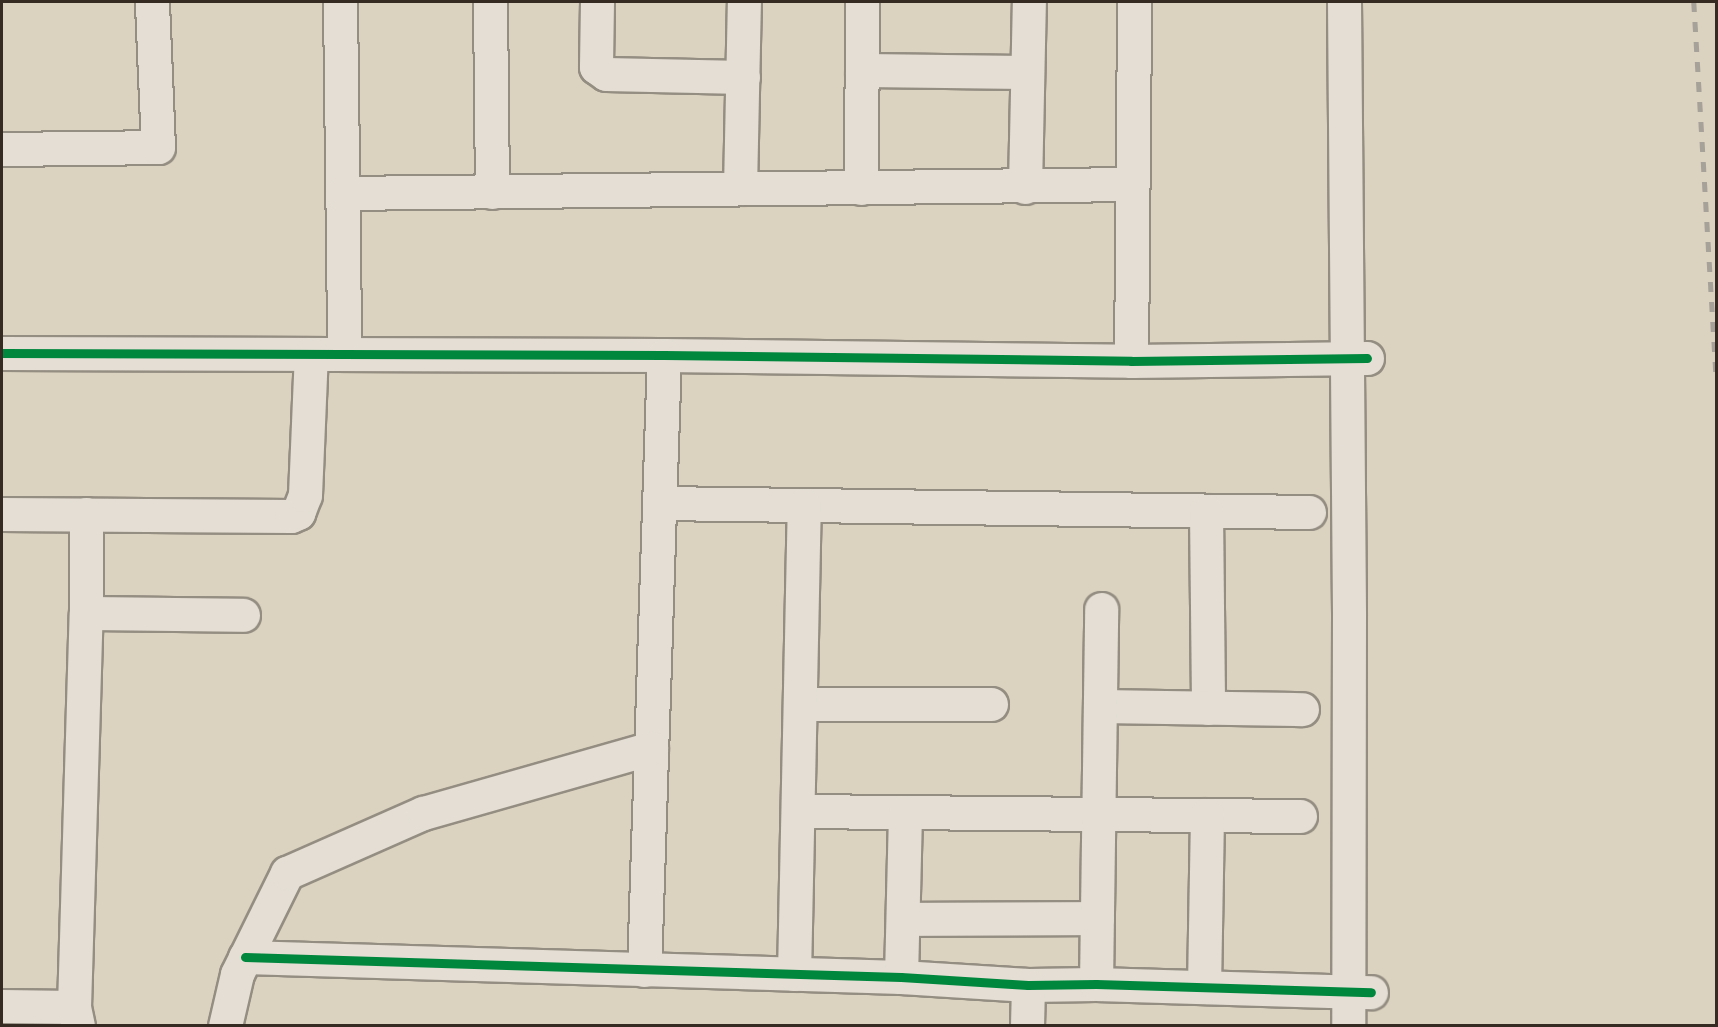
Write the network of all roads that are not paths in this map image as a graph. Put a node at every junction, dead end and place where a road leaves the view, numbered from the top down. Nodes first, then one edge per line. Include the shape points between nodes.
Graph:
1 (152, 2) edge
2 (340, 2) edge
3 (490, 2) edge
4 (597, 2) edge
5 (744, 2) edge
6 (862, 2) edge
7 (1029, 2) edge
8 (1134, 2) edge
9 (1344, 2) edge
10 (1366, 2) edge
11 (862, 70) junction
12 (1027, 72) junction
13 (743, 77) junction
14 (2, 149) edge
15 (1131, 184) junction
16 (1025, 187) junction
17 (740, 188) junction
18 (861, 188) junction
19 (492, 192) junction
20 (342, 193) junction
21 (2, 353) edge
22 (311, 354) junction
23 (344, 354) junction
24 (664, 355) junction
25 (1357, 358) junction
26 (1131, 361) junction
27 (659, 503) junction
28 (804, 505) junction
29 (1206, 511) junction
30 (1309, 512) dead end
31 (2, 514) edge
32 (86, 514) junction
33 (1101, 609) dead end
34 (86, 613) junction
35 (243, 615) dead end
36 (800, 704) junction
37 (991, 704) dead end
38 (1100, 706) junction
39 (1208, 708) junction
40 (1302, 709) dead end
41 (651, 748) junction
42 (798, 811) junction
43 (905, 812) junction
44 (1099, 814) junction
45 (1207, 815) junction
46 (1300, 816) dead end
47 (1097, 918) junction
48 (903, 919) junction
49 (245, 957) junction
50 (644, 970) junction
51 (795, 974) junction
52 (901, 977) junction
53 (1096, 984) junction
54 (1028, 985) junction
55 (1204, 987) junction
56 (1360, 992) junction
57 (2, 1006) edge
58 (76, 1016) edge
59 (225, 1026) edge
60 (1027, 1026) edge
61 (1348, 1026) edge
62 (1371, 1026) edge

1 - 14 street via 158,147
2 - 20 street
3 - 19 street
4 - 13 street via 596,68 606,74
5 - 13 street
6 - 11 street
7 - 12 street
8 - 15 street
9 - 25 street
10 - 25 street
11 - 12 street
11 - 18 street
12 - 16 street
13 - 17 street
15 - 16 street
15 - 26 street
16 - 18 street
17 - 18 street
17 - 19 street
19 - 20 street
20 - 23 street
21 - 22 street
22 - 23 street
22 - 32 street via 305,495 298,513
23 - 24 street
24 - 26 street
24 - 27 street
25 - 26 street
25 - 56 street
27 - 28 street
27 - 41 street
28 - 29 street
28 - 36 street
29 - 30 street
29 - 39 street
31 - 32 street
32 - 34 street
33 - 38 street
34 - 35 street
34 - 58 street
36 - 37 street
36 - 42 street
38 - 39 street
38 - 44 street
39 - 40 street
41 - 49 street via 423,813 287,873
41 - 50 street
42 - 43 street
42 - 51 street
43 - 44 street
43 - 48 street
44 - 45 street
44 - 47 street
45 - 46 street
45 - 55 street
47 - 48 street
47 - 53 street
48 - 52 street
49 - 50 street
49 - 59 street
50 - 51 street
51 - 52 street
52 - 54 street
53 - 54 street
53 - 55 street
54 - 60 street
55 - 56 street
56 - 61 street
56 - 62 street
57 - 58 street

